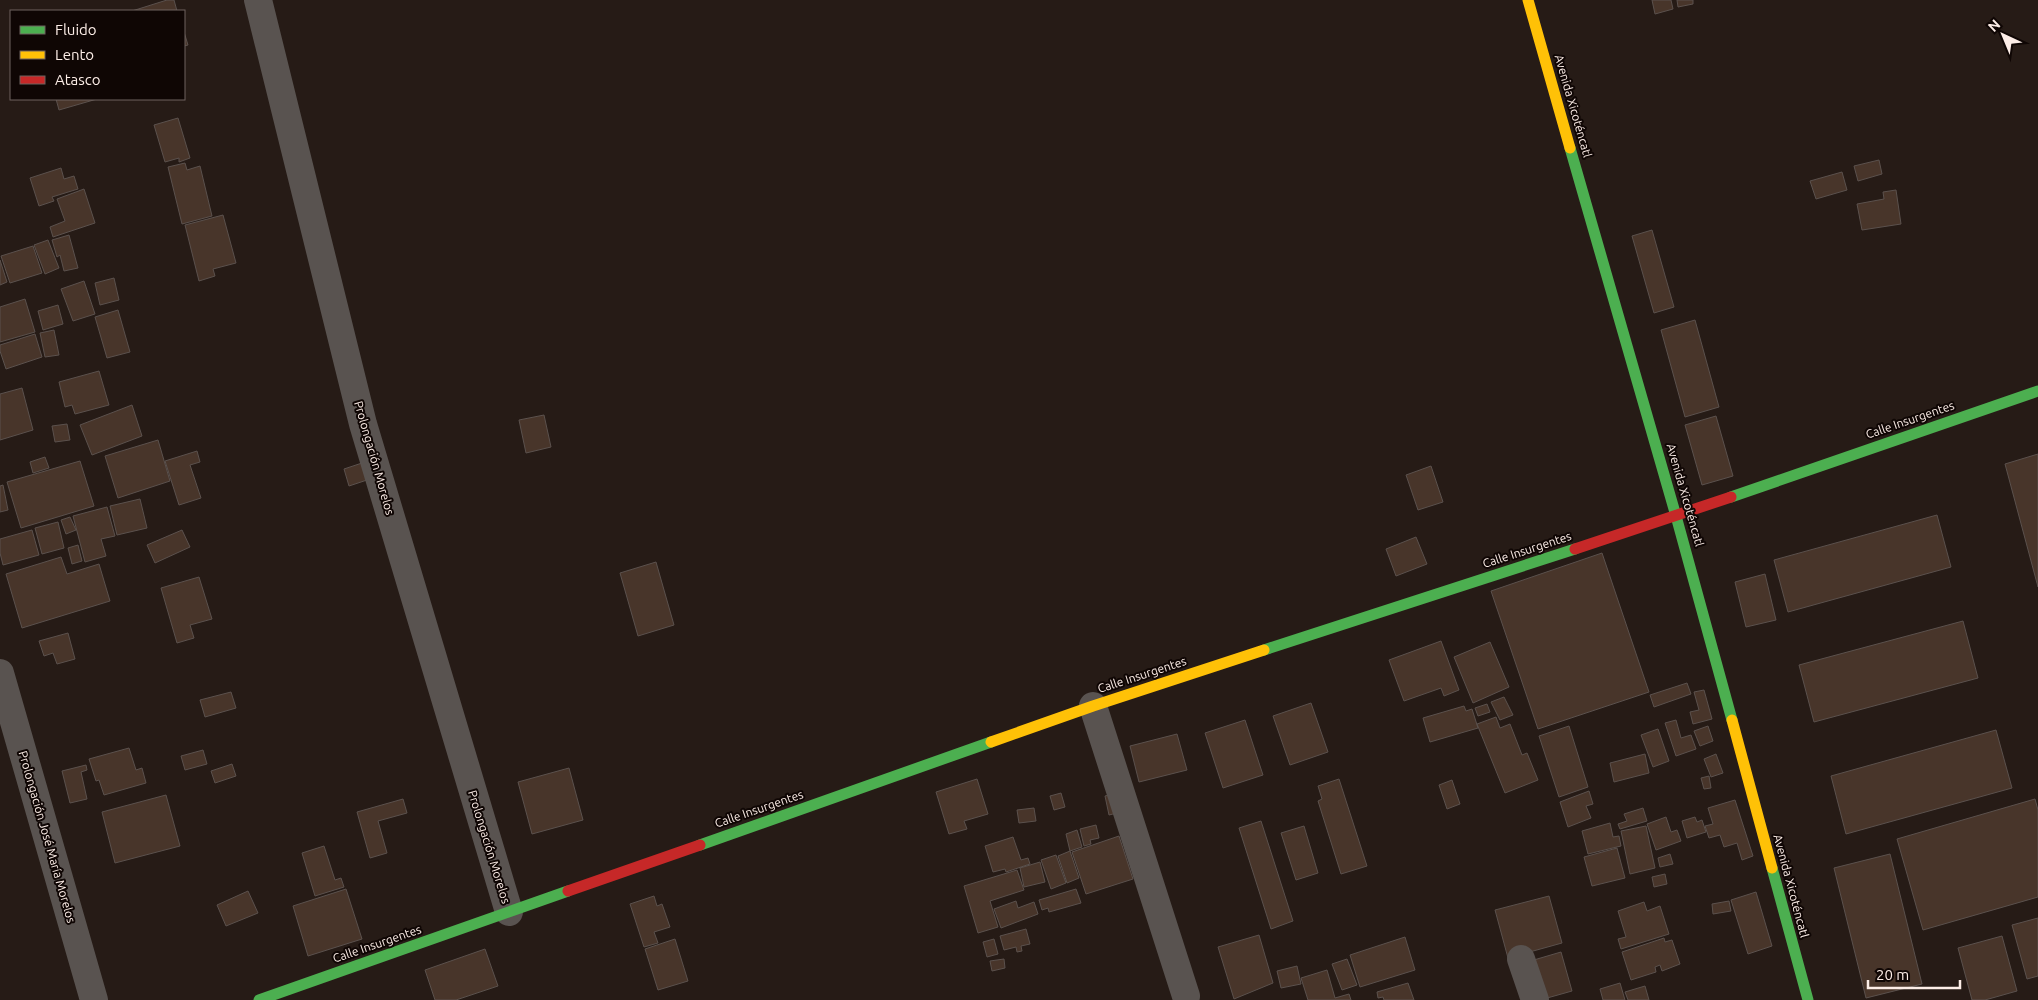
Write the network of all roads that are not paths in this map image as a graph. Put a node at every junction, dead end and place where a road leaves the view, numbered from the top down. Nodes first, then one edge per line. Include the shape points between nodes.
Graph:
1 (258, 0) edge
2 (1528, 0) edge
3 (2038, 391) edge
4 (1676, 516) junction
5 (0, 674) edge
6 (1093, 706) junction
7 (509, 912) junction
8 (1521, 959) dead end
9 (1186, 996) dead end
10 (94, 1000) edge
11 (259, 1000) edge
12 (1534, 1000) edge
13 (1808, 1000) edge

1 - 7 street, Prolongación Morelos via 363,424
2 - 4 street, Avenida Xicoténcatl
3 - 4 street, Calle Insurgentes
4 - 6 street, Calle Insurgentes
4 - 13 street, Avenida Xicoténcatl
5 - 10 street, Prolongación José María Morelos
6 - 7 street, Calle Insurgentes
6 - 9 street
7 - 11 street, Calle Insurgentes
8 - 12 street

